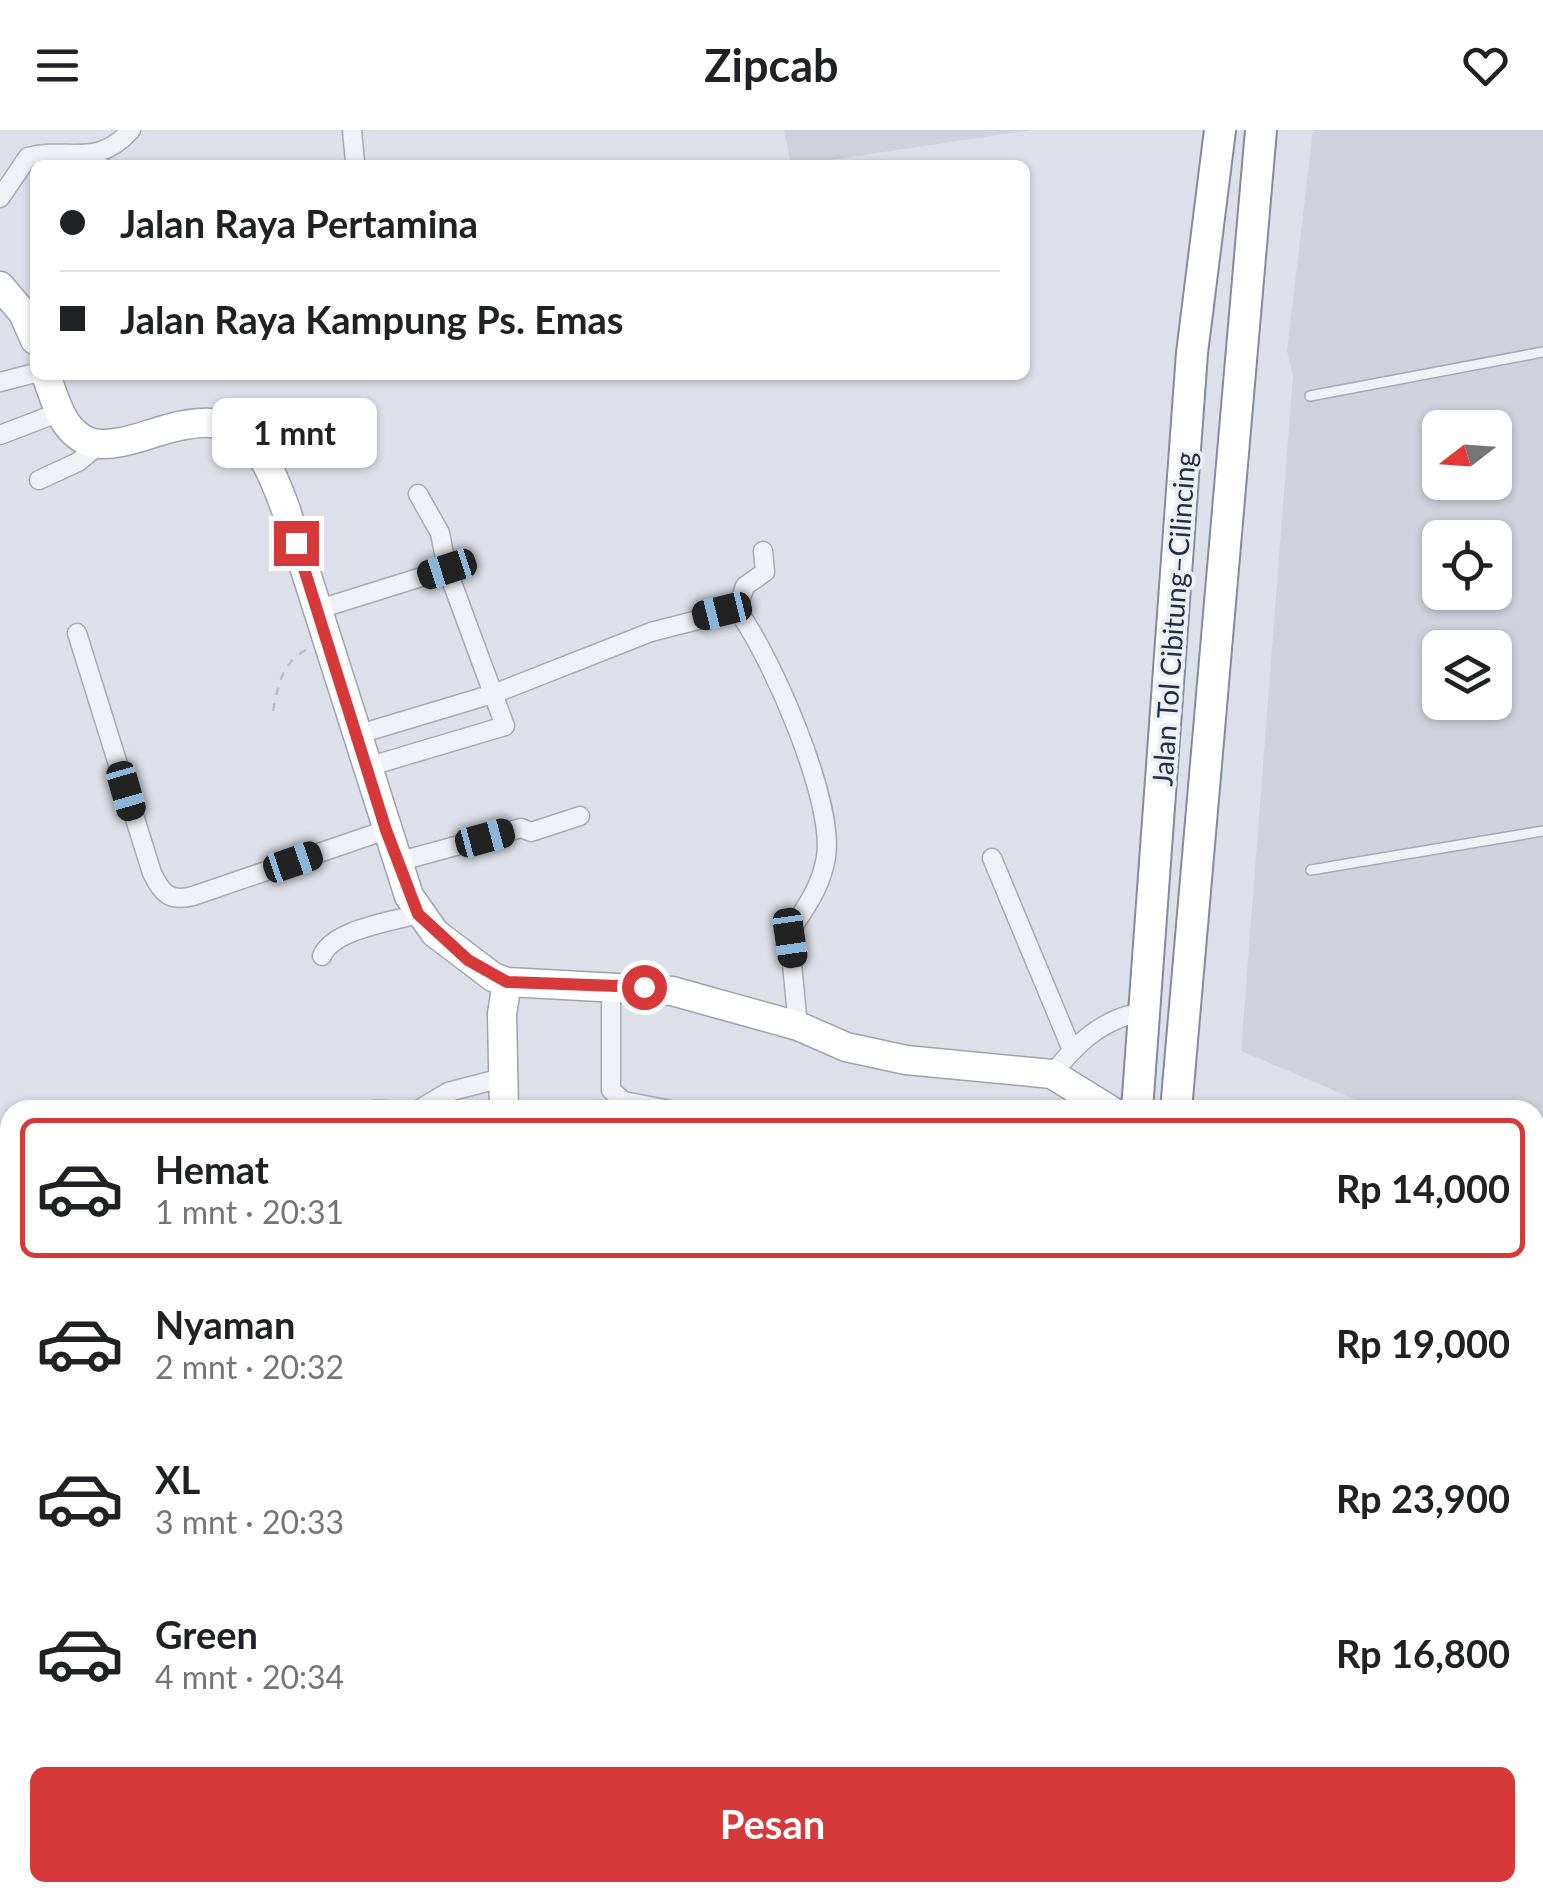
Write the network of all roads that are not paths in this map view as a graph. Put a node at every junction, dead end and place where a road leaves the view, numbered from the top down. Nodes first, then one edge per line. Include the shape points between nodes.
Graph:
1 (130, 130) edge
2 (352, 130) edge
3 (1220, 130) edge
4 (1261, 130) edge
5 (86, 156) junction
6 (96, 160) edge
7 (355, 160) edge
8 (0, 198) edge
9 (0, 286) edge
10 (30, 328) edge
11 (1543, 352) edge
12 (30, 374) edge
13 (48, 380) edge
14 (0, 382) edge
15 (1310, 396) dead end
16 (60, 412) junction
17 (0, 435) edge
18 (100, 445) junction
19 (39, 480) dead end
20 (418, 494) dead end
21 (763, 551) dead end
22 (447, 569) junction
23 (316, 610) junction
24 (737, 610) junction
25 (77, 633) dead end
26 (496, 693) junction
27 (356, 735) junction
28 (367, 767) junction
29 (580, 816) dead end
30 (386, 830) junction
31 (1543, 831) edge
32 (992, 858) dead end
33 (397, 862) junction
34 (1311, 870) dead end
35 (418, 914) junction
36 (322, 956) dead end
37 (507, 982) junction
38 (611, 985) junction
39 (1134, 1014) dead end
40 (798, 1026) junction
41 (1072, 1050) junction
42 (1052, 1074) junction
43 (502, 1078) junction
44 (435, 1100) edge
45 (503, 1100) edge
46 (623, 1100) edge
47 (1082, 1100) edge
48 (1138, 1100) edge
49 (1177, 1100) edge

1 - 5 street
2 - 7 street
3 - 48 highway, Jalan Tol Cibitung–Cilincing via 1192,354
4 - 49 highway, Jalan Tol Cibitung–Cilincing
5 - 6 lane
5 - 8 street via 28,157
9 - 10 main road
11 - 15 lane
12 - 14 street
13 - 16 main road
16 - 17 street
16 - 18 main road via 78,438
18 - 19 street
18 - 23 main road via 202,420 237,430 273,475
20 - 22 street via 440,532
21 - 24 street via 765,572 746,586
22 - 23 street
22 - 26 street
23 - 27 main road
24 - 26 street via 651,632
24 - 40 street via 808,758 826,824 826,862 813,901 789,933
25 - 30 street via 152,873 167,896 193,896
26 - 27 street
26 - 28 street via 503,729
27 - 28 main road
28 - 30 main road
29 - 33 street
30 - 33 main road
31 - 34 lane
32 - 41 street
33 - 35 main road
35 - 36 street via 347,936
35 - 37 main road via 468,960
37 - 38 main road
37 - 43 main road
38 - 40 main road via 672,991
38 - 46 street via 611,1090
39 - 41 street via 1105,1024
40 - 42 main road via 846,1047 906,1060
41 - 42 street
42 - 47 main road
43 - 44 street
43 - 45 main road

